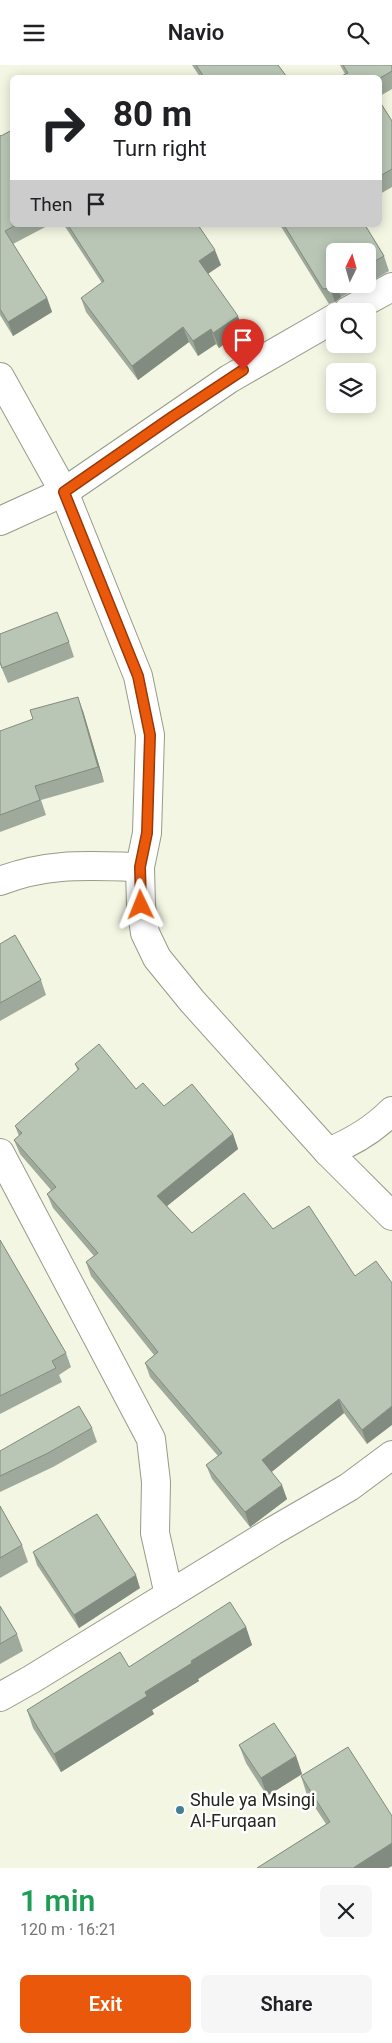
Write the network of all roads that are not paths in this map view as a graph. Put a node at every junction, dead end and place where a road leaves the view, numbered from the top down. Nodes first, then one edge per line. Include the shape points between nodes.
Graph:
1 (392, 287) edge
2 (363, 303) edge
3 (326, 323) edge
4 (0, 377) edge
5 (64, 492) junction
6 (0, 521) edge
7 (140, 867) junction
8 (0, 881) edge
9 (392, 1111) edge
10 (328, 1152) junction
11 (0, 1153) edge
12 (392, 1216) edge
13 (392, 1455) edge
14 (170, 1595) junction
15 (0, 1697) edge

1 - 2 street
3 - 5 street via 229,379
4 - 5 street
5 - 6 street
5 - 7 street via 138,676 150,735 147,833
7 - 8 street via 60,866 28,871
7 - 10 street via 145,933 157,957
9 - 10 street via 376,1127 351,1143
10 - 12 street
11 - 14 street via 151,1439 156,1482 155,1533
13 - 14 street via 349,1487
14 - 15 street

